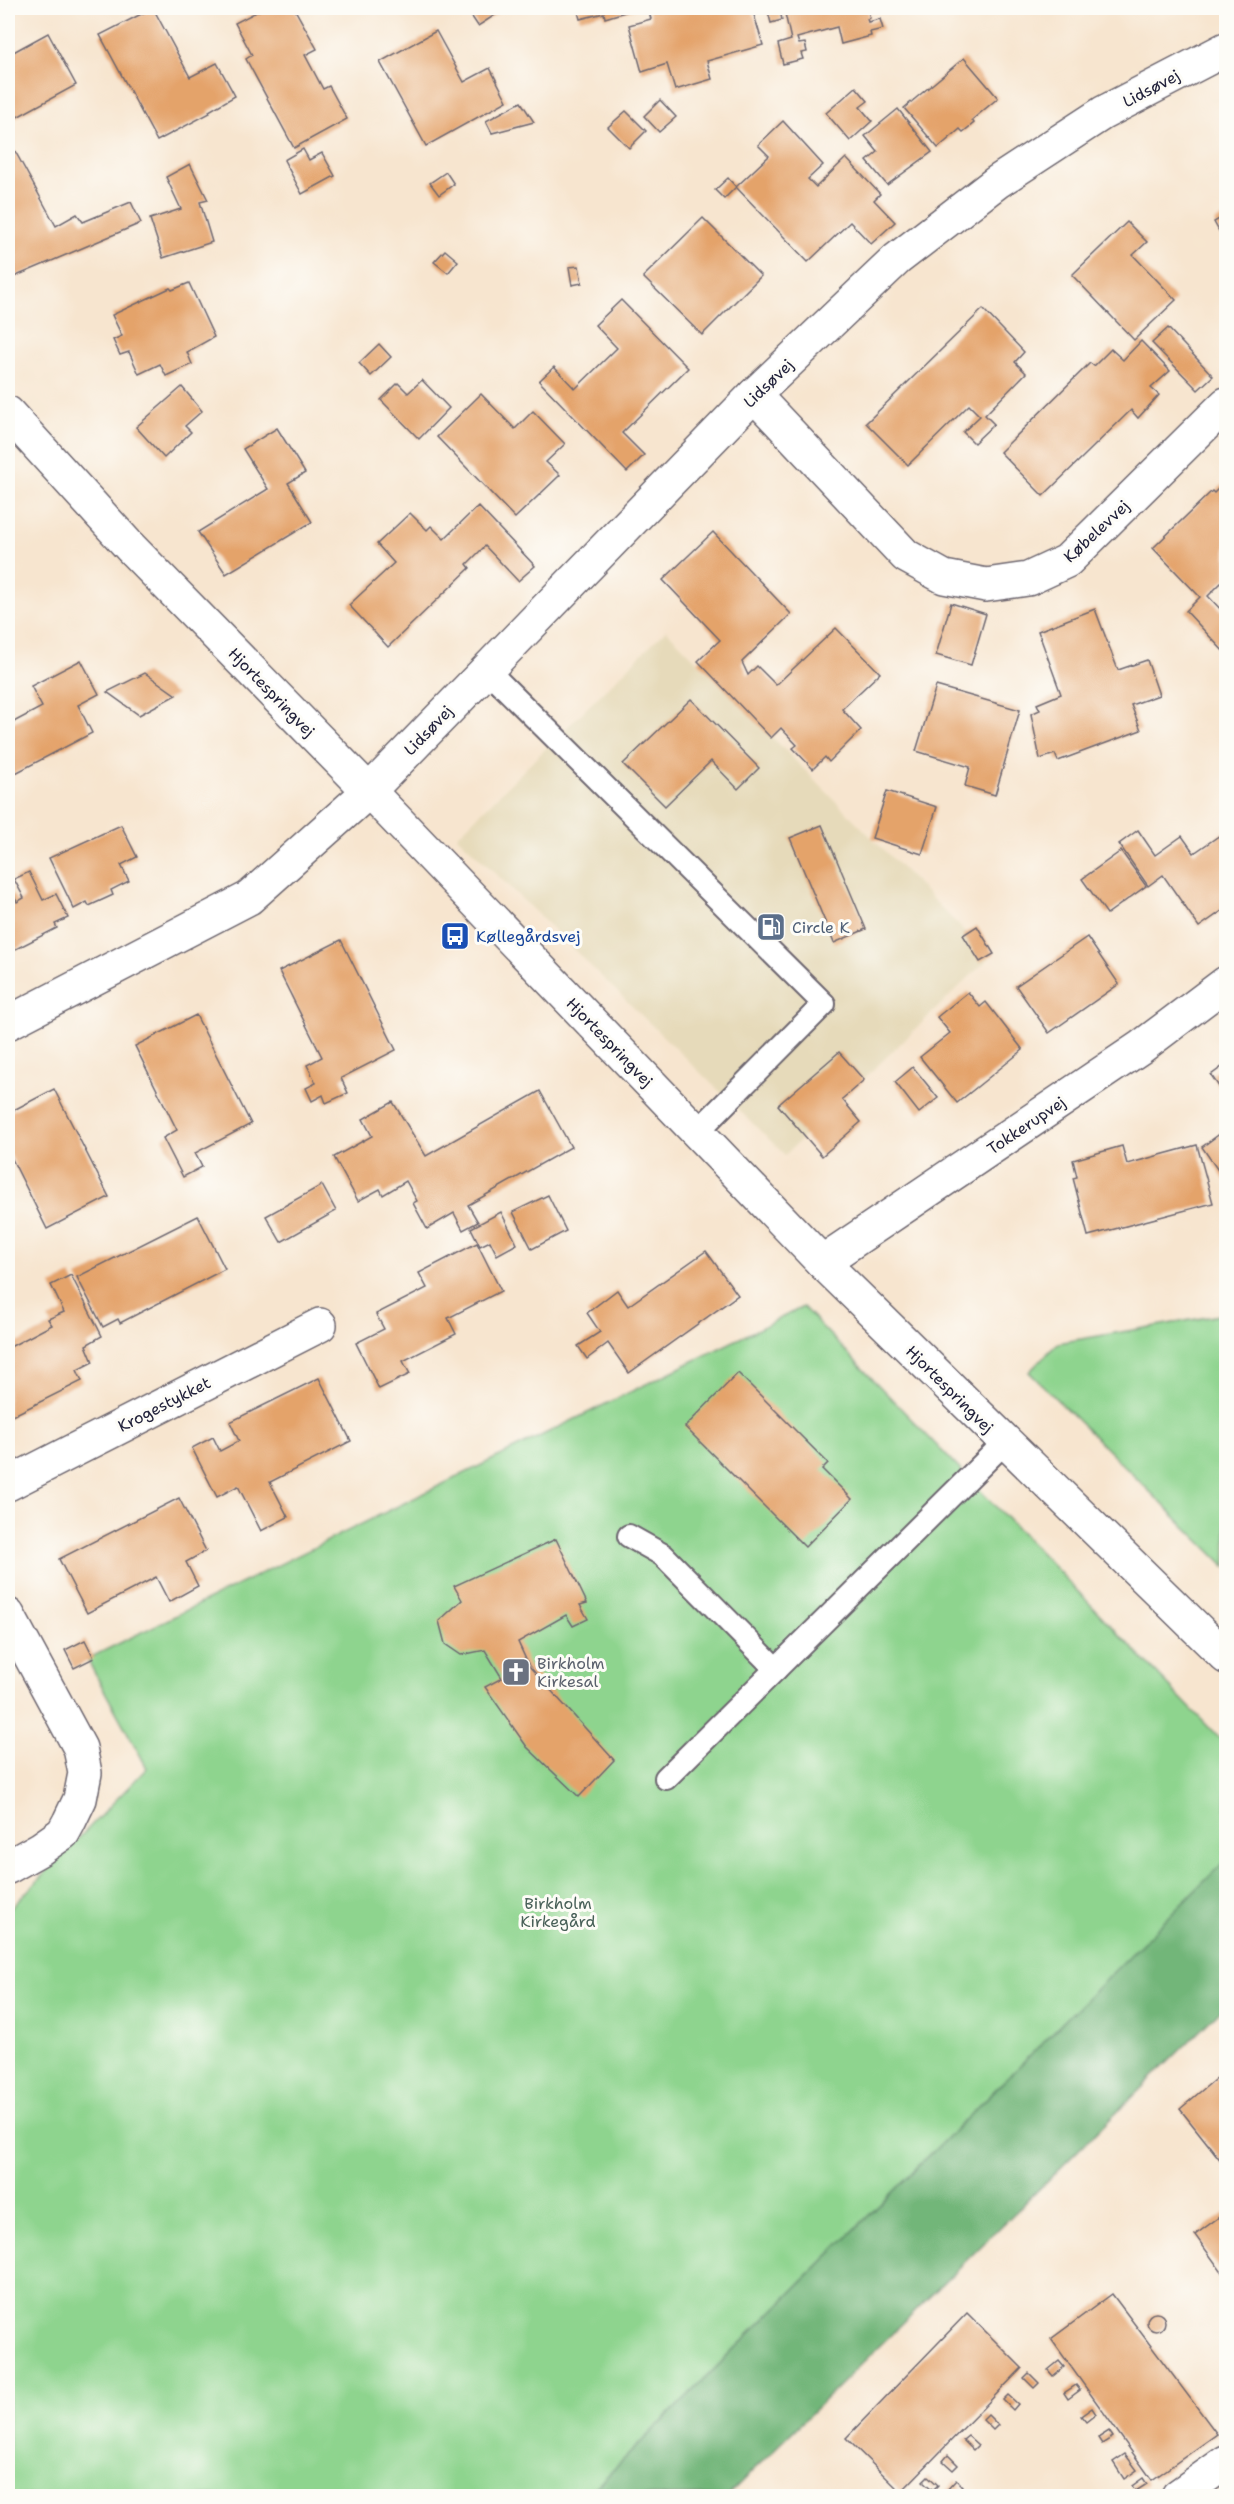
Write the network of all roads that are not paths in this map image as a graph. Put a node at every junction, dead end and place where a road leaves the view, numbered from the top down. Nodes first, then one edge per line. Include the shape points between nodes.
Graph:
1 (1227, 50) edge
2 (754, 395) junction
3 (1227, 404) edge
4 (8, 413) edge
5 (487, 670) junction
6 (369, 791) junction
7 (1227, 983) edge
8 (8, 1023) edge
9 (697, 1132) junction
10 (822, 1262) junction
11 (320, 1325) dead end
12 (1005, 1442) junction
13 (8, 1484) edge
14 (629, 1536) dead end
15 (8, 1615) edge
16 (1227, 1657) edge
17 (776, 1669) junction
18 (666, 1778) dead end
19 (8, 1867) edge
20 (1227, 2462) edge
21 (1178, 2496) edge

1 - 2 street, Lidsøvej via 1103,113 997,182 897,259
2 - 3 street, Købelevvej via 906,556 944,577 986,585 1028,579 1067,561
2 - 5 street, Lidsøvej
4 - 6 street, Hjortespringvej via 130,547
5 - 6 street, Lidsøvej
5 - 9 lane via 824,1004
6 - 8 street via 249,898
6 - 9 street, Hjortespringvej
7 - 10 street, Tokkerupvej via 1141,1047
9 - 10 street, Hjortespringvej
10 - 12 street, Hjortespringvej
11 - 13 street, Krogestykket
12 - 16 street, Hjortespringvej
12 - 17 lane
14 - 17 lane via 663,1555
15 - 19 street via 80,1748 84,1773 80,1798 63,1833
17 - 18 lane
20 - 21 street

